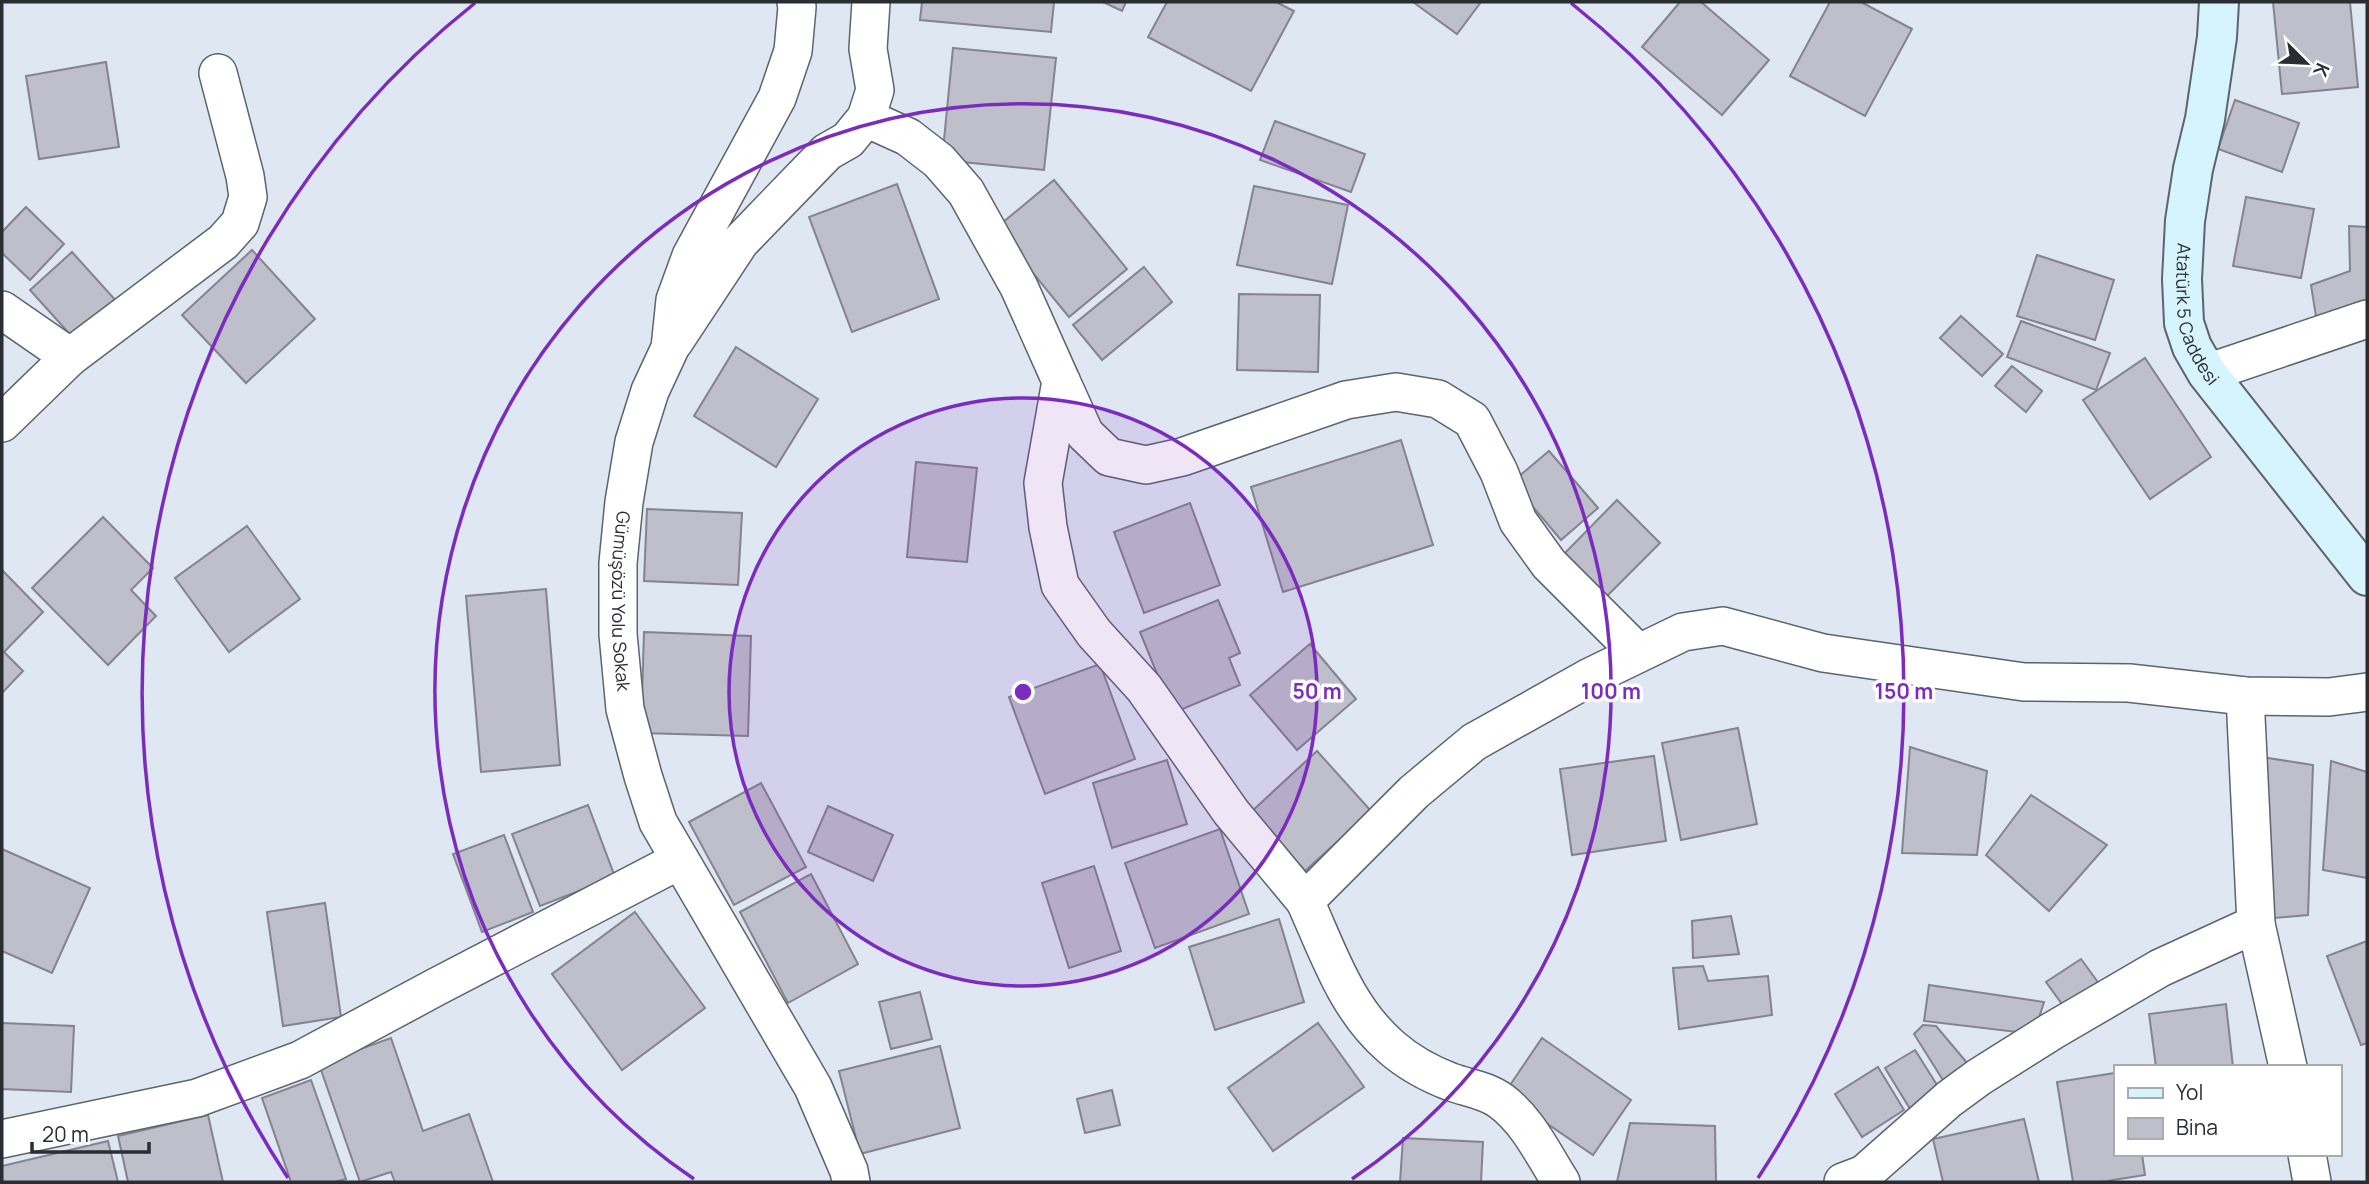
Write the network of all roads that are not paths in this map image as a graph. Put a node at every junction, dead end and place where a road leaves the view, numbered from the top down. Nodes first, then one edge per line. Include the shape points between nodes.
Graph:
1 (796, 2) edge
2 (871, 2) edge
3 (2219, 2) edge
4 (218, 73) dead end
5 (866, 118) junction
6 (2, 310) edge
7 (2367, 319) edge
8 (670, 348) junction
9 (70, 358) junction
10 (2207, 373) junction
11 (1061, 381) junction
12 (2, 423) edge
13 (2367, 576) edge
14 (1638, 653) junction
15 (2367, 692) edge
16 (2245, 696) junction
17 (680, 860) junction
18 (1305, 901) junction
19 (2256, 924) junction
20 (2288, 1065) edge
21 (2, 1139) edge
22 (2307, 1156) edge
23 (851, 1182) edge
24 (1561, 1182) edge
25 (1843, 1182) edge
26 (2312, 1182) edge

1 - 8 street, Gümüşözü Yolu Sokak via 793,51 777,98 691,256 675,300
2 - 5 street via 868,49 875,90
3 - 10 main road, Atatürk 5 Caddesi via 2207,105 2185,221 2182,279 2184,323
4 - 9 street via 247,187 240,223 223,242
5 - 8 street via 740,242
5 - 11 street via 908,137 939,161 965,192 1019,287
6 - 9 street
7 - 10 street
8 - 17 street, Gümüşözü Yolu Sokak via 634,442 618,563 618,634 625,709 643,776 659,822
9 - 12 street
10 - 13 main road, Atatürk 5 Caddesi
11 - 14 street via 1085,434 1110,457 1146,465 1346,400 1396,393 1438,400 1472,420 1518,521 1549,564
11 - 18 street via 1043,483 1060,585 1094,633 1144,688 1231,812
14 - 16 street via 1683,632 1723,626 1823,653 2024,682 2129,683
14 - 18 street via 1474,742 1414,792
15 - 16 street via 2329,697
16 - 19 street
17 - 21 street via 300,1060 197,1098
17 - 23 street, Gümüşözü Yolu Sokak via 813,1087
18 - 24 street via 1343,987 1362,1017 1392,1048 1418,1066 1501,1101 1525,1124
19 - 20 street
19 - 25 street via 2160,968 2052,1031 1979,1077 1864,1174
22 - 26 street

